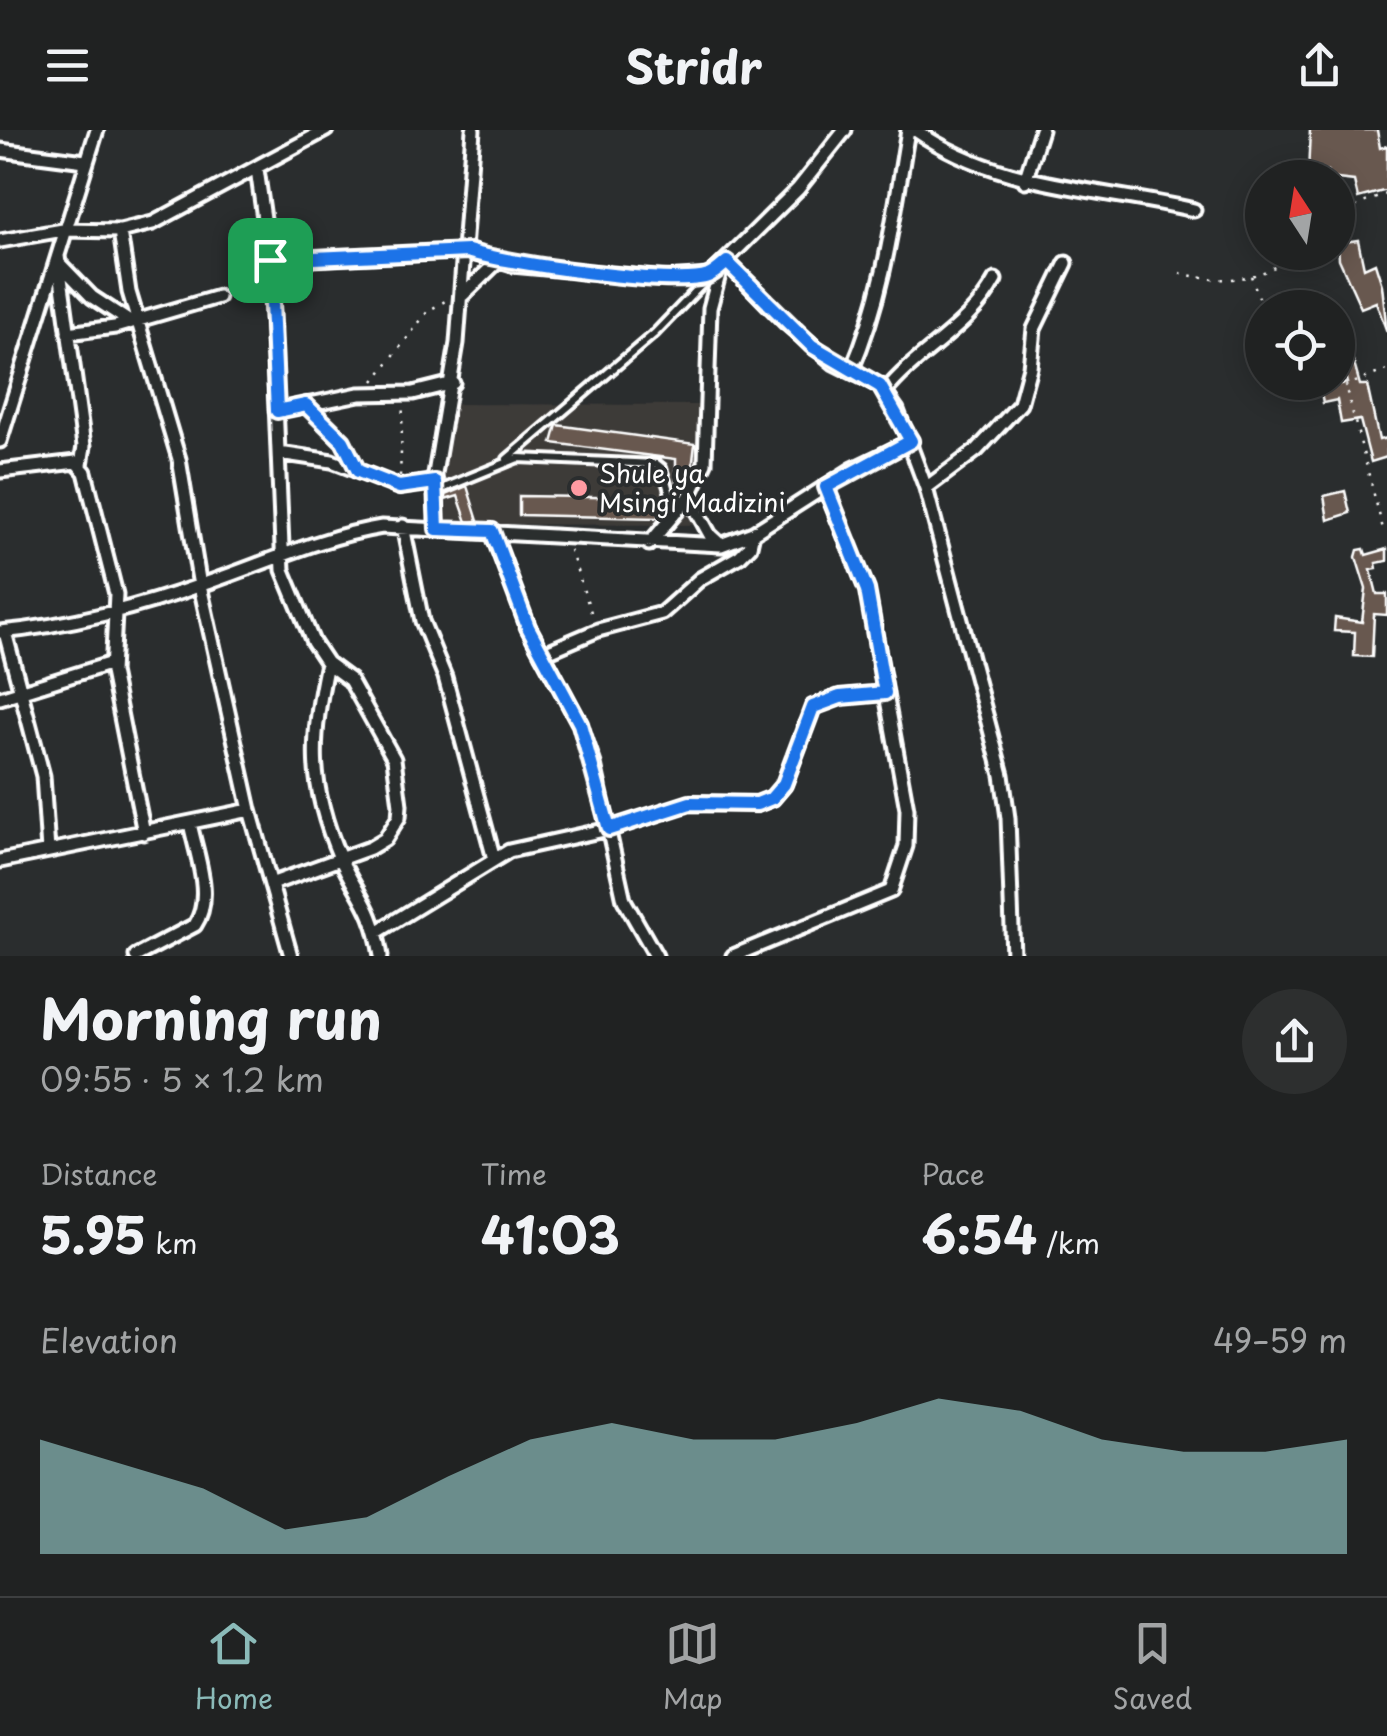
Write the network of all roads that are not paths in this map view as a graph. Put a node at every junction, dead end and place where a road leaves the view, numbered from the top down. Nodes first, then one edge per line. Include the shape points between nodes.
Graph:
1 (96, 130) edge
2 (326, 130) edge
3 (473, 130) edge
4 (845, 130) edge
5 (912, 130) edge
6 (1041, 130) edge
7 (0, 149) edge
8 (85, 160) junction
9 (257, 169) junction
10 (1025, 181) junction
11 (1194, 210) dead end
12 (63, 230) junction
13 (120, 231) junction
14 (0, 241) edge
15 (468, 251) junction
16 (58, 257) junction
17 (270, 260) junction
18 (497, 262) junction
19 (1066, 263) dead end
20 (724, 264) junction
21 (710, 276) junction
22 (994, 280) dead end
23 (462, 297) junction
24 (218, 298) dead end
25 (134, 321) junction
26 (68, 333) junction
27 (851, 371) junction
28 (453, 384) junction
29 (886, 392) junction
30 (277, 411) junction
31 (0, 441) edge
32 (911, 441) junction
33 (278, 453) junction
34 (506, 460) junction
35 (80, 465) junction
36 (0, 471) edge
37 (435, 487) junction
38 (826, 487) junction
39 (926, 488) junction
40 (689, 498) junction
41 (676, 513) junction
42 (402, 526) junction
43 (437, 529) junction
44 (492, 531) junction
45 (752, 533) junction
46 (649, 544) junction
47 (721, 545) junction
48 (285, 554) junction
49 (200, 586) junction
50 (118, 608) junction
51 (3, 632) edge
52 (542, 654) junction
53 (112, 663) junction
54 (327, 663) junction
55 (19, 693) junction
56 (885, 693) junction
57 (0, 698) edge
58 (250, 810) junction
59 (190, 823) junction
60 (609, 829) junction
61 (144, 833) junction
62 (48, 851) junction
63 (494, 859) junction
64 (0, 861) edge
65 (342, 861) junction
66 (271, 884) junction
67 (377, 932) junction
68 (136, 956) edge
69 (291, 956) edge
70 (382, 956) edge
71 (656, 956) edge
72 (733, 956) edge
73 (1012, 956) edge

1 - 8 street
2 - 9 street
3 - 15 street
4 - 20 street
5 - 10 street
5 - 27 street via 891,248
6 - 10 street
7 - 8 street
8 - 12 street
9 - 13 street via 171,216
9 - 17 street
10 - 11 street
12 - 13 street
12 - 14 street
12 - 16 street
13 - 25 street
15 - 17 street
15 - 18 street
15 - 23 street
16 - 25 street via 92,297
16 - 26 street
16 - 31 street
17 - 30 street
18 - 21 street via 666,279
18 - 23 street
19 - 39 street via 1034,330 1020,404 977,450
20 - 21 street
20 - 27 street via 784,322
20 - 40 street via 710,308 705,463
21 - 34 lane
22 - 29 street via 976,311
23 - 28 street
24 - 25 street
25 - 26 street
25 - 49 street via 180,458
26 - 35 street via 84,446
27 - 29 street
28 - 30 street
28 - 37 street
29 - 32 street
30 - 33 street
32 - 38 street
32 - 39 street
33 - 37 street via 332,461 398,487
33 - 48 street
34 - 37 lane
34 - 41 lane via 657,464
35 - 36 street via 62,461
35 - 50 street
37 - 43 street
38 - 45 street
38 - 56 street via 867,590
39 - 73 street via 1002,775
40 - 41 street
40 - 47 street
41 - 46 street
42 - 43 street
42 - 48 street
42 - 63 street via 422,621 446,677
43 - 44 street
44 - 46 street
44 - 52 street
45 - 47 street
45 - 52 street via 740,556 700,579 662,613
46 - 47 street
48 - 49 street
48 - 54 street via 286,579
49 - 50 street
49 - 58 street
50 - 51 street
50 - 53 street
51 - 55 street
52 - 60 street via 580,724
53 - 55 street
53 - 61 street
54 - 65 street via 312,764
54 - 65 street via 350,680 366,706 399,783 398,817 385,839
55 - 57 street
55 - 62 street via 44,776
56 - 60 street via 813,707 784,784 772,798 757,804 690,803
56 - 72 street via 907,810 906,846 890,891
58 - 59 street
58 - 66 street
59 - 61 street
59 - 68 street via 204,895 201,916
60 - 63 street via 530,844
60 - 71 street via 624,900
61 - 62 street
62 - 64 street
63 - 67 street
65 - 66 street
65 - 67 street
66 - 69 street
67 - 70 street

